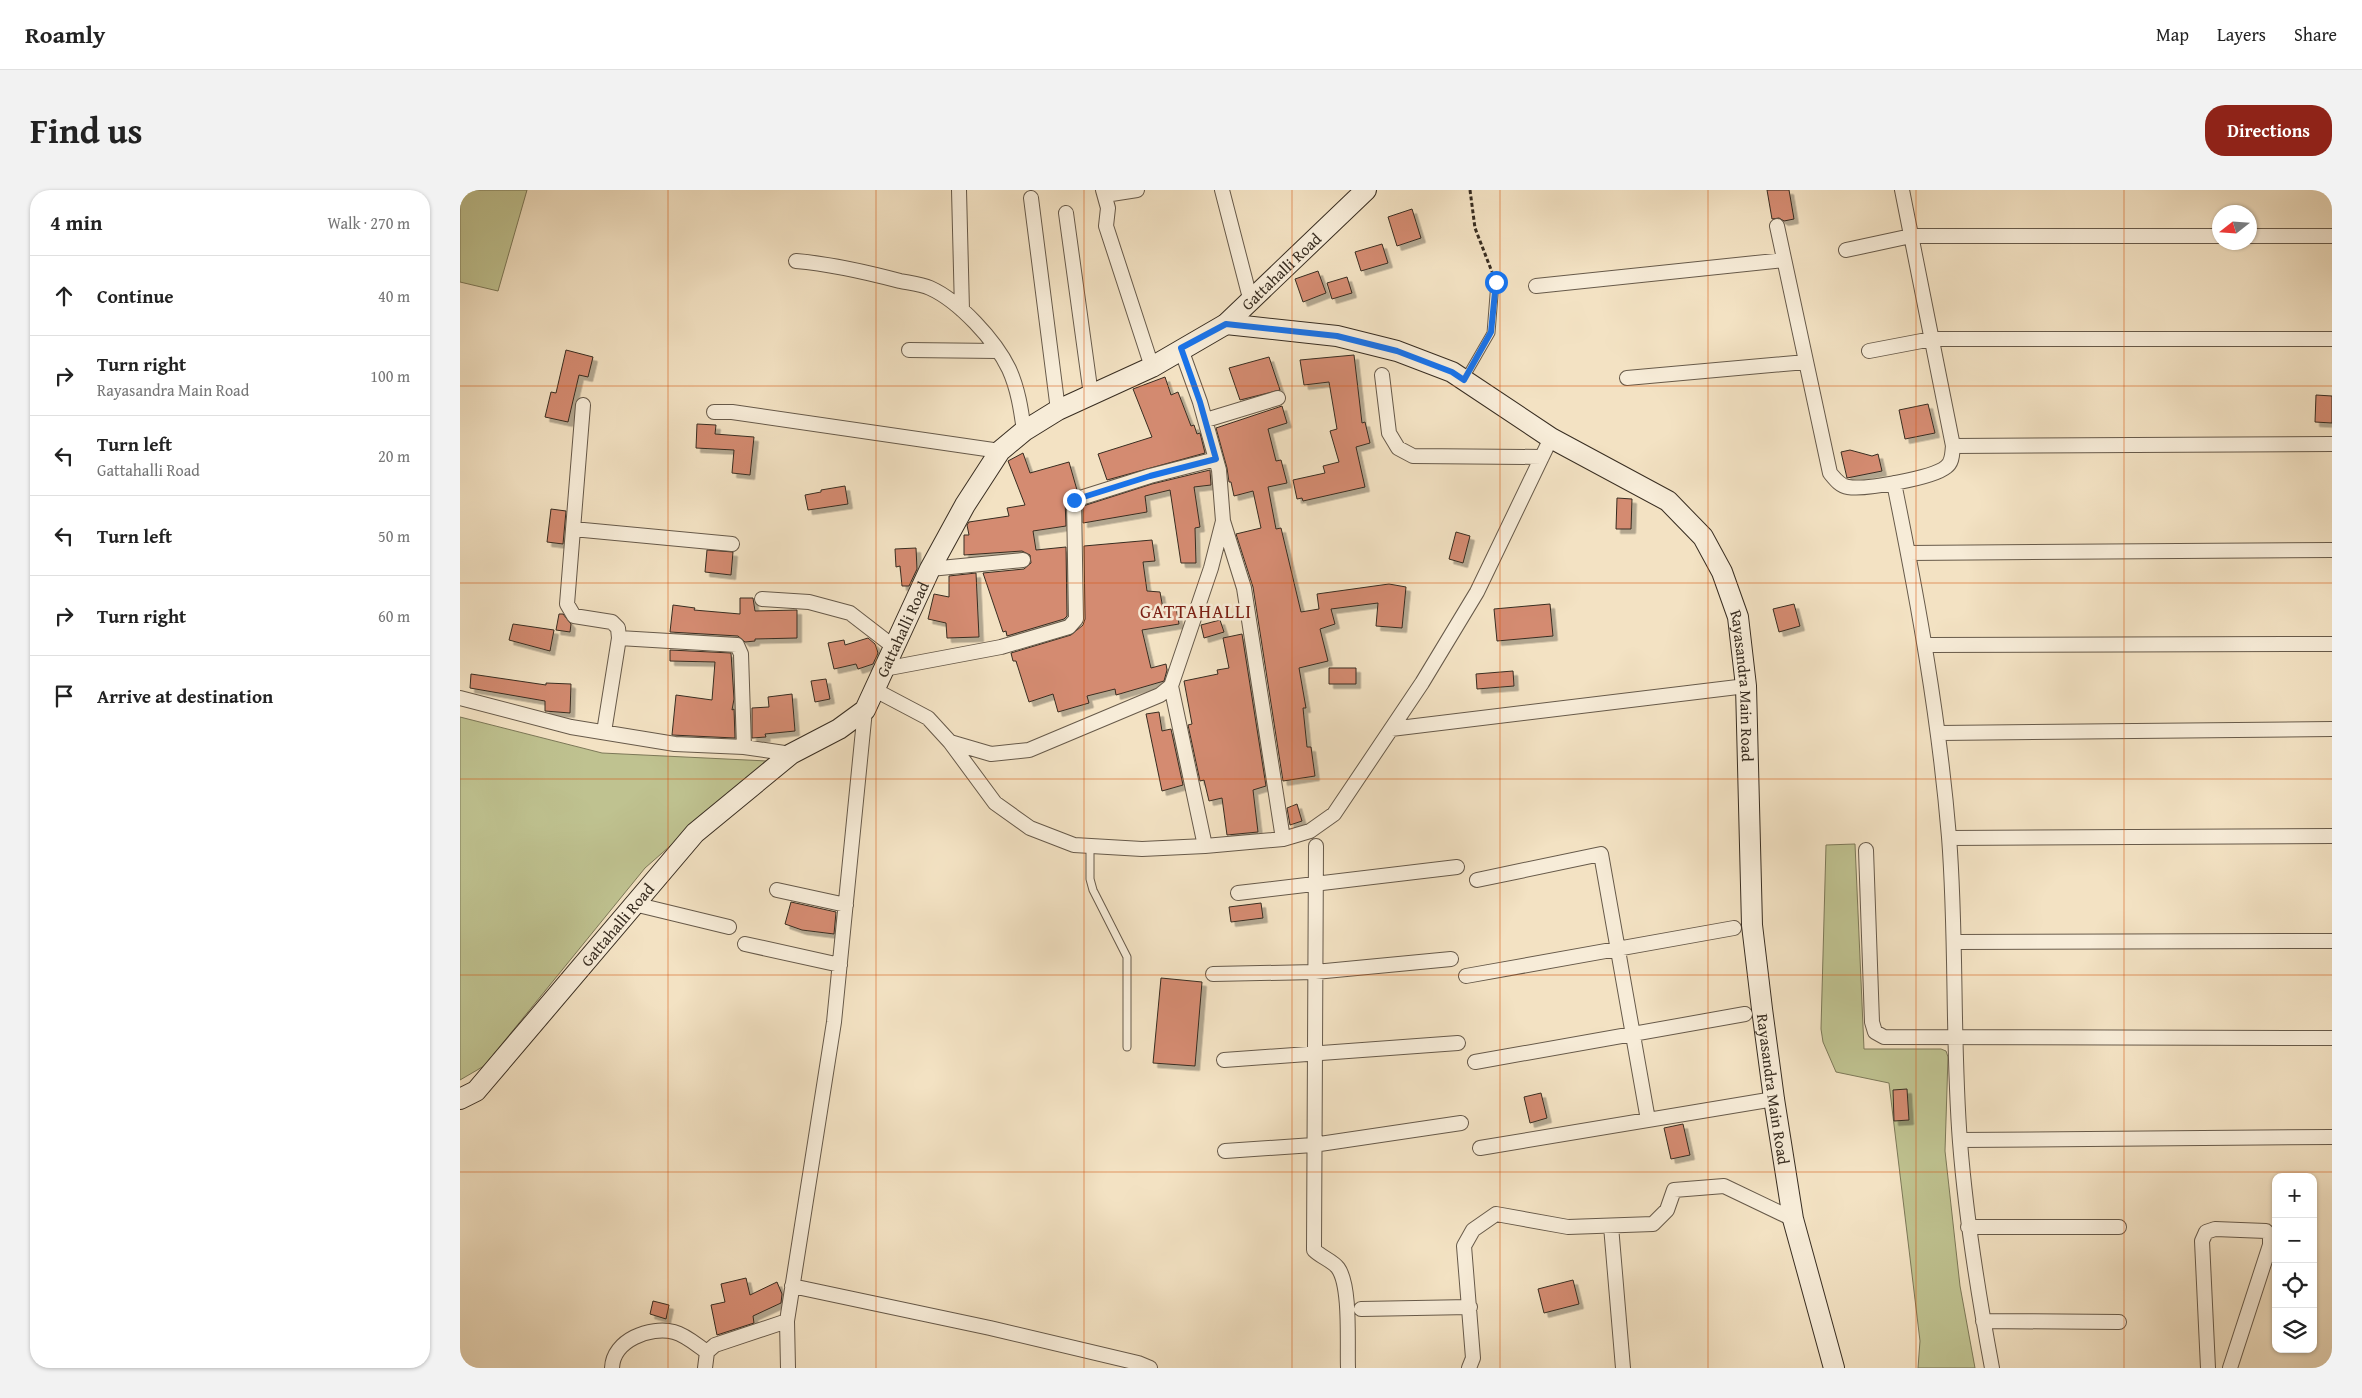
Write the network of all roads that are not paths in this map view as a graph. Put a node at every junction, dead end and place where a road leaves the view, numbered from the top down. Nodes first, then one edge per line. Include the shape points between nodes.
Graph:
1 (959, 190) edge
2 (1137, 190) edge
3 (1222, 190) edge
4 (1365, 190) edge
5 (1902, 190) edge
6 (1104, 192) edge
7 (1031, 198) dead end
8 (1066, 213) dead end
9 (1777, 226) dead end
10 (1911, 236) junction
11 (2212, 236) edge
12 (2257, 236) edge
13 (2332, 236) edge
14 (1846, 250) dead end
15 (1784, 260) junction
16 (796, 261) dead end
17 (1496, 282) road end
18 (1536, 286) dead end
19 (1251, 302) junction
20 (962, 310) junction
21 (1226, 324) junction
22 (1932, 339) junction
23 (2332, 339) edge
24 (1181, 348) junction
25 (909, 350) dead end
26 (1868, 350) dead end
27 (998, 351) junction
28 (1806, 362) junction
29 (1152, 367) junction
30 (1382, 375) dead end
31 (1627, 378) dead end
32 (1464, 380) junction
33 (1091, 395) junction
34 (1278, 398) dead end
35 (583, 405) dead end
36 (1058, 410) junction
37 (714, 412) dead end
38 (1206, 420) junction
39 (1024, 431) junction
40 (1550, 438) junction
41 (2332, 444) edge
42 (1953, 446) junction
43 (1000, 451) junction
44 (1542, 456) junction
45 (1216, 459) junction
46 (1894, 483) junction
47 (1223, 521) junction
48 (573, 529) junction
49 (732, 544) dead end
50 (2332, 550) edge
51 (1908, 553) junction
52 (1023, 560) dead end
53 (930, 569) junction
54 (762, 599) dead end
55 (619, 638) junction
56 (2332, 644) edge
57 (1926, 645) junction
58 (894, 647) junction
59 (884, 669) junction
60 (1170, 686) junction
61 (1746, 686) junction
62 (875, 690) junction
63 (460, 698) edge
64 (865, 710) junction
65 (1391, 729) junction
66 (2332, 729) edge
67 (604, 732) junction
68 (1939, 733) junction
69 (950, 742) junction
70 (744, 747) junction
71 (790, 754) junction
72 (2332, 836) edge
73 (1283, 838) junction
74 (1949, 838) junction
75 (1090, 846) junction
76 (1205, 846) junction
77 (1316, 846) dead end
78 (1866, 850) dead end
79 (1457, 867) dead end
80 (1477, 880) dead end
81 (1316, 884) junction
82 (776, 890) dead end
83 (1238, 893) dead end
84 (634, 904) junction
85 (846, 905) junction
86 (729, 926) dead end
87 (1734, 928) dead end
88 (2332, 941) edge
89 (1955, 942) junction
90 (745, 944) dead end
91 (1618, 948) junction
92 (1451, 959) dead end
93 (840, 965) junction
94 (1315, 972) junction
95 (1213, 974) dead end
96 (1466, 976) dead end
97 (1745, 1014) dead end
98 (1633, 1034) junction
99 (2332, 1038) edge
100 (1956, 1039) junction
101 (1458, 1043) dead end
102 (1128, 1047) dead end
103 (1314, 1054) junction
104 (1224, 1060) dead end
105 (1475, 1062) dead end
106 (460, 1099) edge
107 (1774, 1099) junction
108 (1648, 1120) junction
109 (1461, 1123) dead end
110 (2332, 1137) edge
111 (1960, 1140) junction
112 (1313, 1145) junction
113 (1480, 1148) dead end
114 (1225, 1151) dead end
115 (1793, 1219) junction
116 (1611, 1226) junction
117 (1968, 1227) junction
118 (2119, 1227) dead end
119 (792, 1286) junction
120 (1470, 1307) junction
121 (1361, 1309) dead end
122 (787, 1321) junction
123 (1983, 1322) junction
124 (2119, 1322) dead end
125 (708, 1352) junction
126 (612, 1368) edge
127 (704, 1368) edge
128 (788, 1368) edge
129 (1150, 1368) edge
130 (1348, 1368) edge
131 (1469, 1368) edge
132 (1623, 1368) edge
133 (1834, 1368) edge
134 (1992, 1368) edge
135 (2208, 1368) edge
136 (2230, 1368) edge

1 - 20 street
2 - 6 street
3 - 19 street
4 - 19 street, Gattahalli Road
5 - 10 street
6 - 29 street via 1108,208 1106,226
7 - 36 street
8 - 33 street
9 - 15 street
10 - 11 street
10 - 14 street
10 - 22 street
12 - 13 street
15 - 18 street
15 - 28 street
16 - 20 street via 814,262 930,288
17 - 32 lane via 1491,332
19 - 21 street, Gattahalli Road
20 - 27 street
21 - 24 street, Gattahalli Road
21 - 32 street, Rayasandra Main Road via 1337,336 1397,351 1452,372
22 - 23 street
22 - 26 street
22 - 42 street
24 - 29 street, Gattahalli Road
24 - 38 street
25 - 27 street
27 - 39 street via 1009,368 1020,400
28 - 31 street
28 - 46 street via 1830,473 1839,484 1848,487
29 - 33 street, Gattahalli Road
30 - 44 street via 1389,433 1398,448 1413,456
32 - 40 street, Rayasandra Main Road
33 - 36 street, Gattahalli Road
34 - 38 street
35 - 48 street
36 - 39 street, Gattahalli Road
37 - 43 street
38 - 45 street
39 - 43 street, Gattahalli Road
40 - 44 street
40 - 61 street, Rayasandra Main Road via 1668,501 1703,538 1722,572 1738,617
41 - 42 street
42 - 46 street via 1948,466 1935,474
43 - 53 street, Gattahalli Road via 965,505
44 - 65 street via 1477,592
45 - 47 street
45 - 59 street via 1074,500 1076,619 1068,627 1001,647
46 - 51 street
47 - 60 street via 1211,568
47 - 73 street via 1244,588
48 - 49 street
48 - 55 street via 567,604 574,616 612,622 618,628
50 - 51 street
51 - 57 street
52 - 53 street
53 - 58 street, Gattahalli Road
54 - 58 street via 809,602 850,612
55 - 67 street
55 - 70 street via 737,645 741,654
56 - 57 street
57 - 68 street
58 - 59 street, Gattahalli Road
59 - 62 street, Gattahalli Road
60 - 69 street via 1160,695 1029,750 991,754
60 - 76 street
61 - 65 street
61 - 107 street, Rayasandra Main Road via 1752,926
62 - 64 street, Gattahalli Road
62 - 69 street via 928,718
63 - 67 street via 571,727
64 - 71 street, Gattahalli Road via 838,729
64 - 85 street
65 - 73 street via 1334,814 1310,830
66 - 68 street
67 - 70 street via 676,744
68 - 74 street
69 - 75 street via 995,803 1030,828 1074,845
70 - 71 street
71 - 84 street, Gattahalli Road via 695,834
72 - 74 street
73 - 76 street
74 - 89 street
75 - 76 street via 1142,849
75 - 102 lane via 1092,890 1127,957
77 - 81 street
78 - 100 street via 1872,1022 1875,1032 1884,1037
79 - 81 street
80 - 91 street via 1602,854
81 - 83 street
81 - 94 street
82 - 85 street
84 - 86 street
84 - 106 street, Gattahalli Road via 476,1091
85 - 93 street
87 - 91 street
88 - 89 street
89 - 100 street
90 - 93 street
91 - 96 street
91 - 98 street
92 - 94 street
93 - 119 street
94 - 95 street
94 - 103 street
97 - 98 street
98 - 105 street
98 - 108 street
99 - 100 street
100 - 111 street
101 - 103 street
103 - 104 street
103 - 112 street
107 - 108 street
107 - 115 street, Rayasandra Main Road
108 - 113 street
109 - 112 street
110 - 111 street
111 - 117 street
112 - 114 street
112 - 130 street via 1314,1250 1337,1266 1345,1280
115 - 116 street via 1724,1186 1674,1190 1667,1210 1652,1224
115 - 133 street, Rayasandra Main Road
116 - 120 street via 1568,1227 1496,1214 1473,1230 1464,1246
116 - 132 street
117 - 118 street
117 - 123 street
119 - 122 street
119 - 129 street via 990,1328
120 - 121 street
120 - 131 street via 1473,1358
122 - 125 street via 714,1345
122 - 128 street
123 - 124 street
123 - 134 street
125 - 126 street via 677,1333 662,1330 628,1341 616,1352
125 - 127 street
135 - 136 street via 2202,1241 2206,1232 2215,1229 2266,1231 2270,1245

